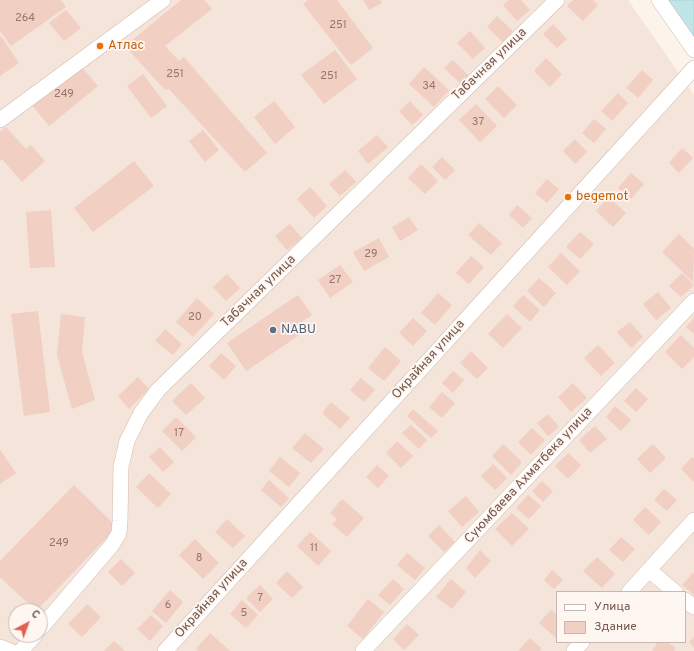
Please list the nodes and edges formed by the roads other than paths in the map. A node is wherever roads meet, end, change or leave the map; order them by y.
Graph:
1 (163, 0) edge
2 (557, 0) edge
3 (659, 0) edge
4 (694, 50) edge
5 (694, 68) edge
6 (0, 120) edge
7 (694, 301) edge
8 (694, 520) edge
9 (649, 570) junction
10 (630, 591) edge
11 (674, 591) edge
12 (686, 601) edge
13 (694, 607) edge
14 (48, 620) edge
15 (28, 643) edge
16 (581, 643) edge
17 (0, 647) edge
18 (10, 651) edge
19 (21, 651) edge
20 (165, 651) edge
21 (363, 651) edge
22 (574, 651) edge

1 - 6 street
2 - 14 street, Табачная улица
3 - 4 street
5 - 20 street, Окрайная улица
7 - 21 street, Суюмбаева Ахматбека улица
8 - 9 street
9 - 10 street
9 - 11 street
12 - 13 street
15 - 19 street
16 - 22 street
17 - 18 street

